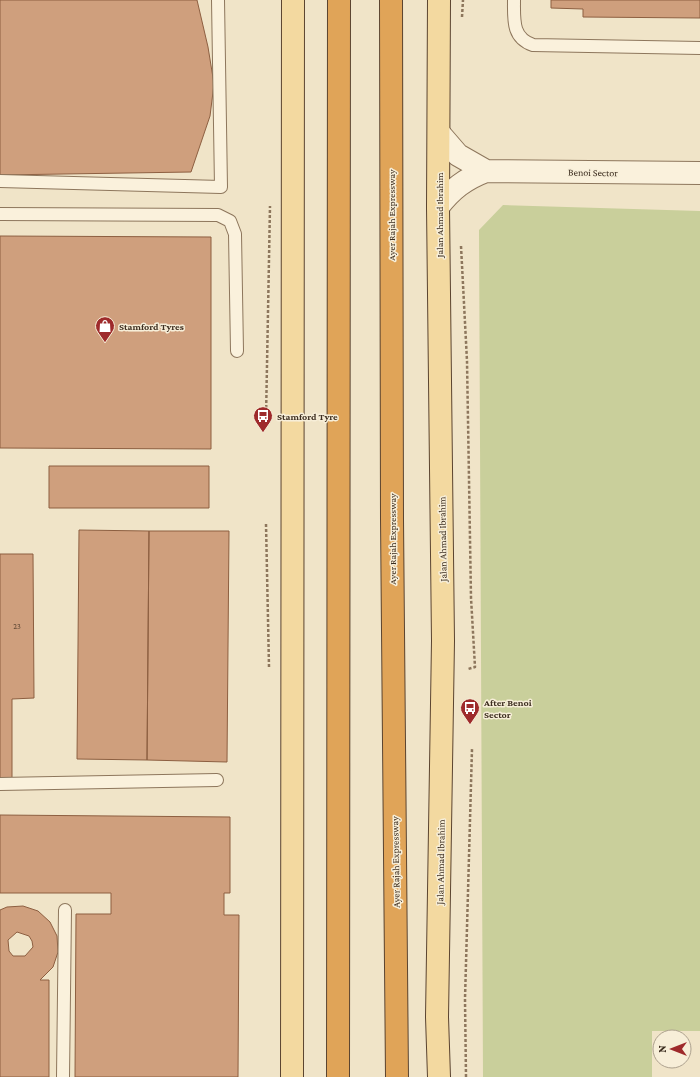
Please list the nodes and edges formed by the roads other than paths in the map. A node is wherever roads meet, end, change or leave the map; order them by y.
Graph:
1 (218, 0) edge
2 (293, 0) edge
3 (339, 0) edge
4 (391, 0) edge
5 (439, 0) edge
6 (514, 0) edge
7 (700, 48) edge
8 (439, 133) junction
9 (486, 171) junction
10 (700, 173) edge
11 (0, 181) edge
12 (438, 207) junction
13 (0, 214) edge
14 (237, 351) dead end
15 (217, 780) dead end
16 (0, 784) edge
17 (65, 910) dead end
18 (63, 1077) edge
19 (292, 1077) edge
20 (338, 1077) edge
21 (397, 1077) edge
22 (439, 1077) edge

1 - 11 lane
2 - 19 main road
3 - 20 highway
4 - 21 highway, Ayer Rajah Expressway
5 - 8 main road, Jalan Ahmad Ibrahim
6 - 7 lane
8 - 9 street, Benoi Sector
8 - 12 main road, Jalan Ahmad Ibrahim
9 - 10 street, Benoi Sector
9 - 12 street, Benoi Sector
12 - 22 main road, Jalan Ahmad Ibrahim
13 - 14 lane
15 - 16 lane
17 - 18 lane

